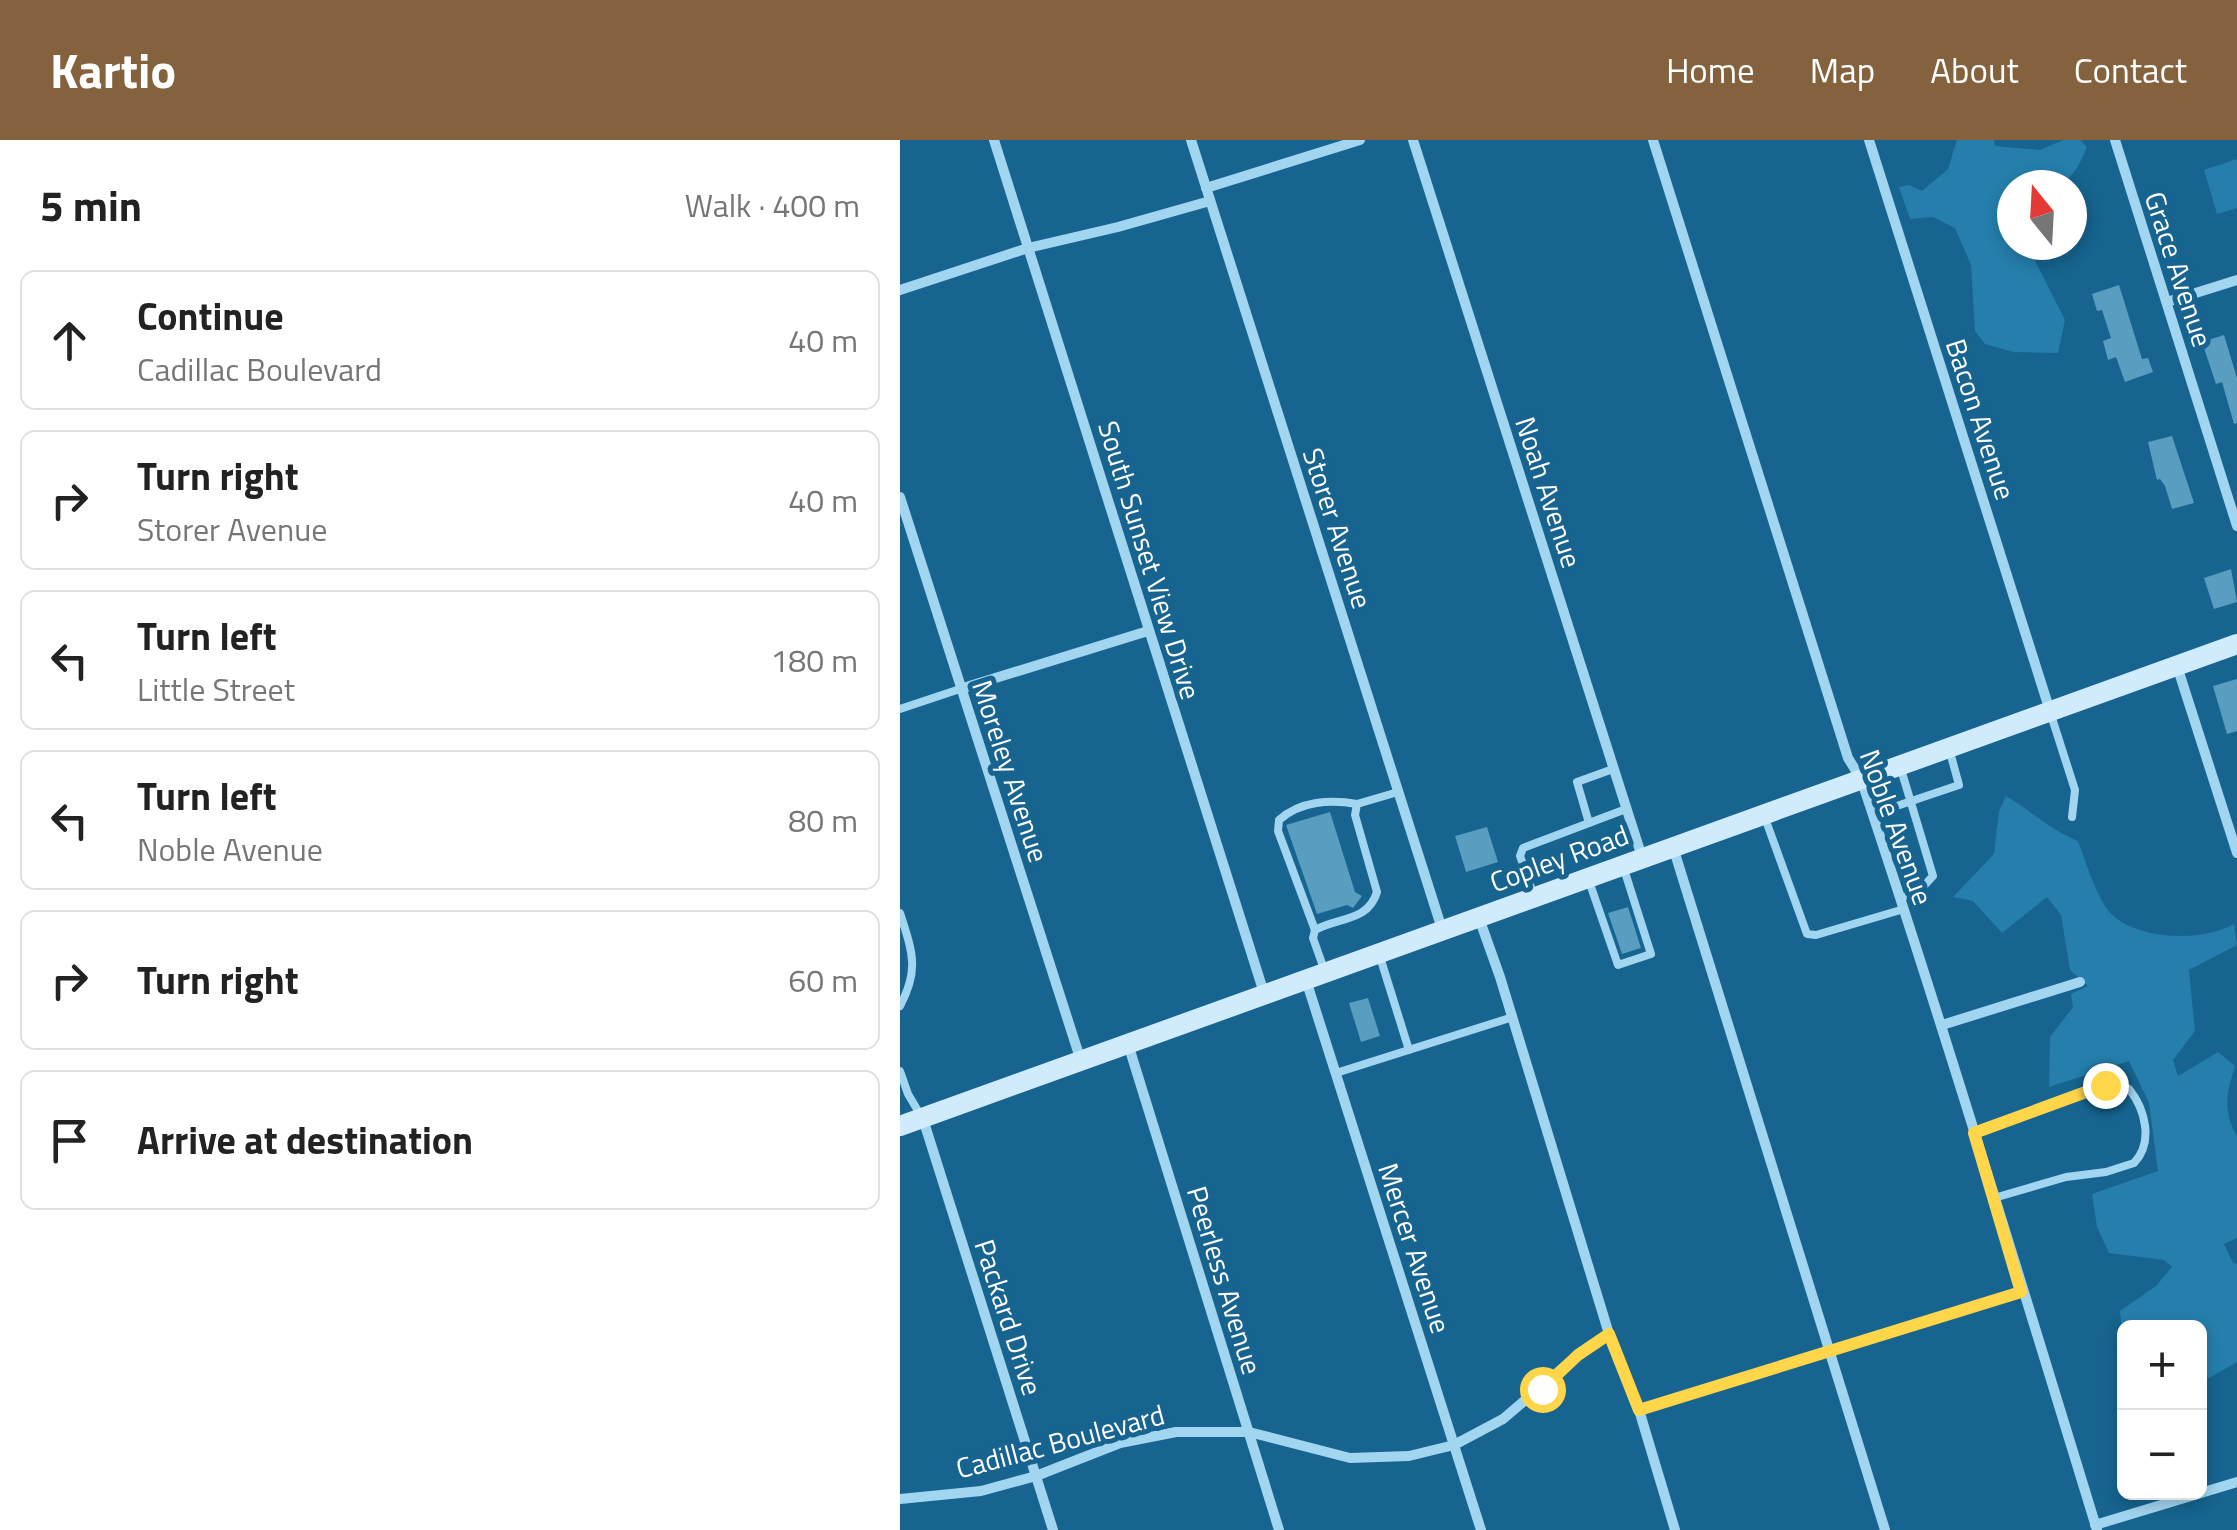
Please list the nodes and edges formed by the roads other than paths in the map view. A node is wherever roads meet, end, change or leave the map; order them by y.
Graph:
1 (994, 140) edge
2 (1191, 140) edge
3 (1360, 140) edge
4 (1413, 140) edge
5 (1654, 140) edge
6 (1869, 140) edge
7 (2115, 140) edge
8 (1206, 188) junction
9 (1210, 200) junction
10 (1028, 248) junction
11 (2237, 280) edge
12 (900, 290) edge
13 (2166, 302) junction
14 (900, 497) edge
15 (2237, 526) edge
16 (1148, 631) junction
17 (2237, 644) edge
18 (2177, 666) junction
19 (960, 690) junction
20 (900, 709) edge
21 (2050, 711) junction
22 (1948, 748) junction
23 (1900, 765) junction
24 (1614, 769) junction
25 (1861, 779) junction
26 (1398, 792) junction
27 (1911, 802) junction
28 (1358, 804) junction
29 (1626, 809) junction
30 (1763, 814) junction
31 (1873, 814) junction
32 (2072, 818) dead end
33 (2232, 820) edge
34 (1589, 823) junction
35 (1672, 846) junction
36 (2237, 853) edge
37 (1632, 861) junction
38 (1588, 877) junction
39 (1534, 896) junction
40 (1902, 903) junction
41 (900, 913) edge
42 (1478, 917) junction
43 (1315, 930) junction
44 (1442, 930) junction
45 (1379, 952) junction
46 (1316, 976) junction
47 (2080, 982) dead end
48 (1264, 993) junction
49 (900, 1006) edge
50 (1513, 1017) junction
51 (1942, 1025) junction
52 (1128, 1043) junction
53 (1410, 1050) junction
54 (1080, 1058) junction
55 (900, 1070) edge
56 (1336, 1073) junction
57 (922, 1118) junction
58 (900, 1126) edge
59 (1974, 1133) junction
60 (1994, 1198) junction
61 (2021, 1292) junction
62 (1609, 1334) junction
63 (1829, 1352) junction
64 (1639, 1410) junction
65 (1249, 1432) junction
66 (1454, 1445) junction
67 (1036, 1476) junction
68 (2237, 1482) edge
69 (900, 1498) edge
70 (2096, 1527) edge
71 (1053, 1530) edge
72 (1280, 1530) edge
73 (1481, 1530) edge
74 (1676, 1530) edge
75 (1885, 1530) edge

1 - 10 street, South Sunset View Drive
2 - 8 street, Storer Avenue
3 - 8 street
4 - 24 street, Noah Avenue
5 - 25 street, Noble Avenue
6 - 21 street, Bacon Avenue
7 - 13 street, Grace Avenue
8 - 9 street, Storer Avenue
9 - 10 street
9 - 26 street, Storer Avenue
10 - 12 street
10 - 16 street, South Sunset View Drive
11 - 13 street
13 - 15 street, Grace Avenue
14 - 19 street, Moreley Avenue
16 - 19 street
16 - 48 street, South Sunset View Drive
17 - 18 main road, Copley Road
18 - 21 main road, Copley Road
18 - 33 street
19 - 20 lane
19 - 54 street, Moreley Avenue
21 - 22 main road, Copley Road
21 - 32 lane
22 - 23 main road, Copley Road
22 - 27 lane
23 - 25 main road, Copley Road
23 - 27 lane
24 - 29 street, Noah Avenue
24 - 34 lane
25 - 30 main road, Copley Road
25 - 31 street, Noble Avenue
26 - 28 lane
26 - 44 street, Storer Avenue
27 - 31 lane
27 - 40 lane
28 - 43 lane
28 - 43 lane
29 - 34 lane
29 - 37 street, Noah Avenue
30 - 35 main road, Copley Road
30 - 40 lane
31 - 40 street, Noble Avenue
33 - 36 street
34 - 39 lane
35 - 37 main road, Copley Road
35 - 63 street
37 - 38 main road, Copley Road
37 - 38 lane
38 - 39 main road, Copley Road
39 - 42 main road, Copley Road
40 - 51 street, Noble Avenue
41 - 49 lane
42 - 44 main road, Copley Road
42 - 50 street
43 - 46 lane
44 - 45 main road, Copley Road
45 - 46 main road, Copley Road
45 - 53 lane
46 - 48 main road, Copley Road
46 - 56 street, Mercer Avenue
47 - 51 street
48 - 52 main road, Copley Road
50 - 53 lane
50 - 62 street
51 - 59 street, Noble Avenue
52 - 54 main road, Copley Road
52 - 65 street, Peerless Avenue
53 - 56 lane
54 - 57 main road, Copley Road
55 - 57 lane
56 - 66 street, Mercer Avenue
57 - 58 main road, Copley Road
57 - 67 street, Packard Drive
59 - 60 street, Noble Avenue
59 - 60 lane
60 - 61 street, Noble Avenue
61 - 63 street
61 - 70 street, Noble Avenue
62 - 64 street
62 - 66 street, Cadillac Boulevard
63 - 64 street
63 - 75 street
64 - 74 street
65 - 66 street, Cadillac Boulevard
65 - 67 street, Cadillac Boulevard
65 - 72 street, Peerless Avenue
66 - 73 street, Mercer Avenue
67 - 69 street, Cadillac Boulevard
67 - 71 street, Packard Drive
68 - 70 street

